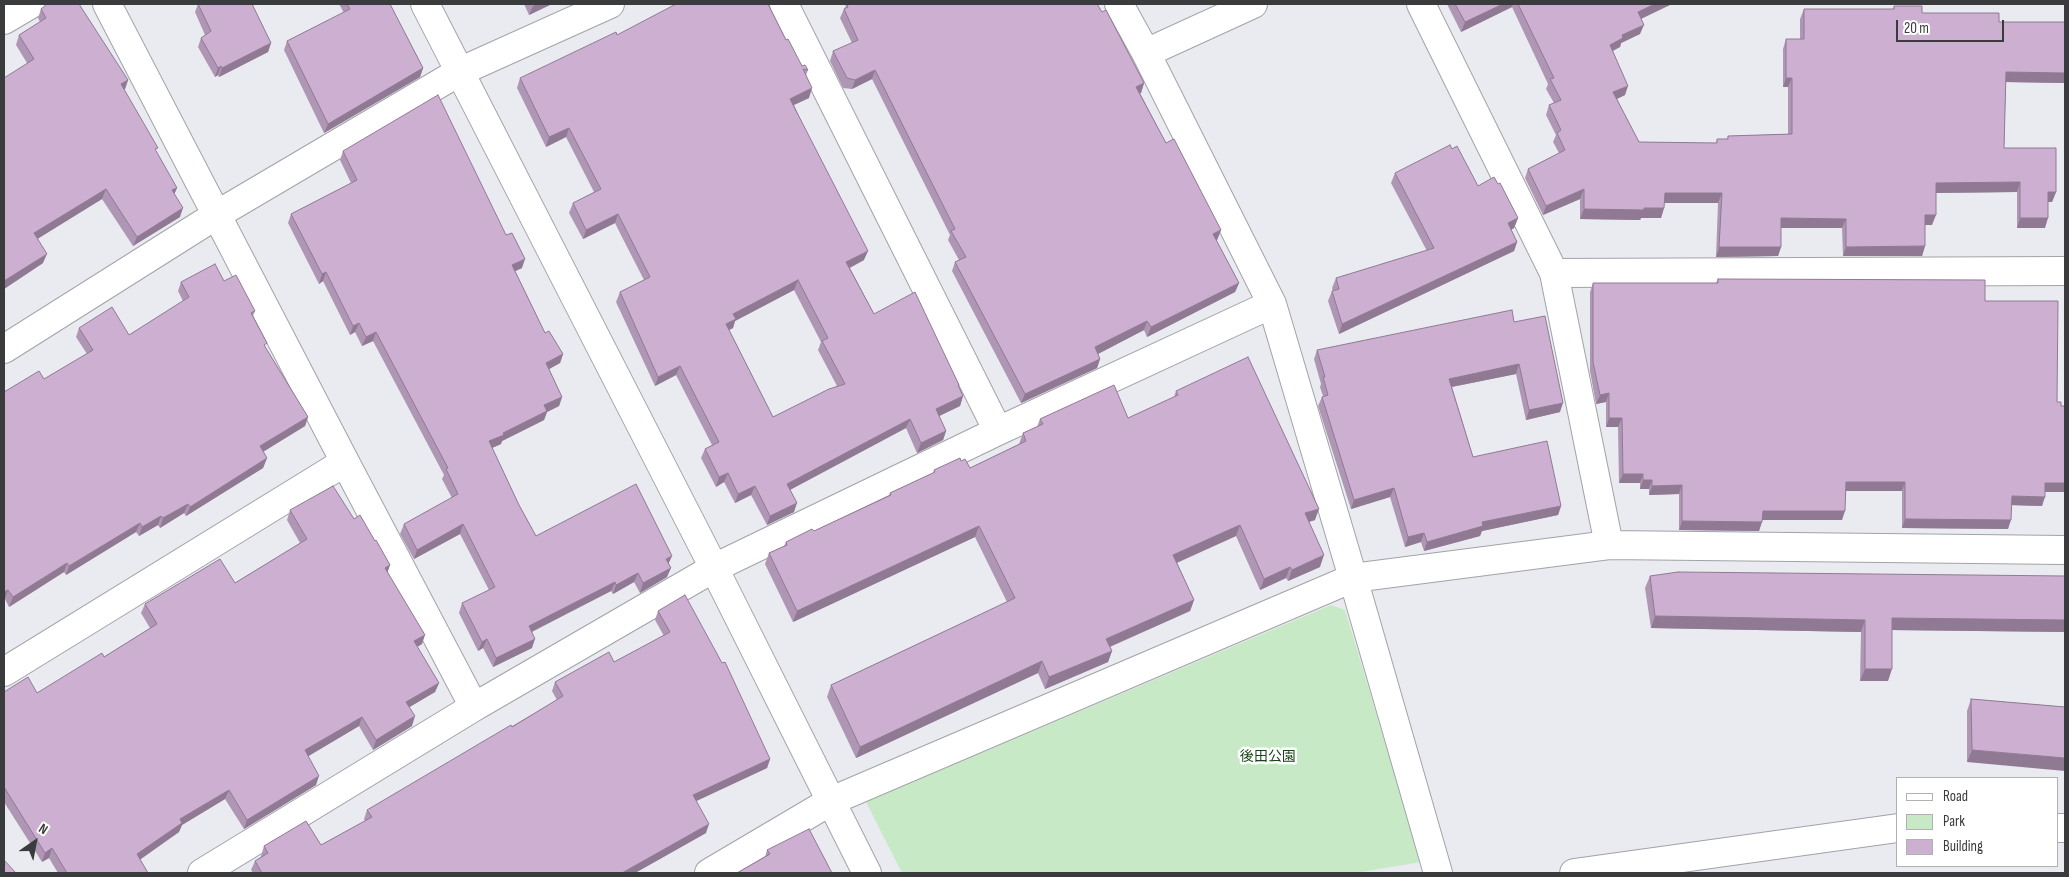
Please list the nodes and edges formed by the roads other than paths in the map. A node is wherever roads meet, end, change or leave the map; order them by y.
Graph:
1 (31, 4) edge
2 (108, 4) edge
3 (424, 4) edge
4 (610, 4) edge
5 (784, 4) edge
6 (1119, 4) edge
7 (1253, 4) edge
8 (1421, 4) edge
9 (4, 20) edge
10 (1146, 53) junction
11 (459, 72) junction
12 (218, 214) junction
13 (2065, 271) edge
14 (1554, 272) junction
15 (1272, 304) junction
16 (4, 349) edge
17 (998, 431) junction
18 (345, 462) junction
19 (1609, 544) junction
20 (2065, 550) edge
21 (714, 568) junction
22 (1354, 578) junction
23 (4, 672) edge
24 (474, 707) junction
25 (831, 801) junction
26 (1896, 828) edge
27 (202, 873) edge
28 (709, 873) edge
29 (867, 873) edge
30 (1438, 873) edge
31 (1574, 873) edge

1 - 9 street
2 - 12 street
3 - 11 street
4 - 11 street
5 - 17 street
6 - 10 street
7 - 10 street
8 - 14 street
10 - 15 street
11 - 12 street
11 - 21 street
12 - 16 street
12 - 18 street
13 - 14 street
14 - 19 street
15 - 17 street
15 - 22 street
17 - 21 street
18 - 23 street
18 - 24 street
19 - 20 street
19 - 22 street
21 - 24 street
21 - 25 street
22 - 25 street
22 - 30 street
24 - 27 street
25 - 28 street
25 - 29 street
26 - 31 street

